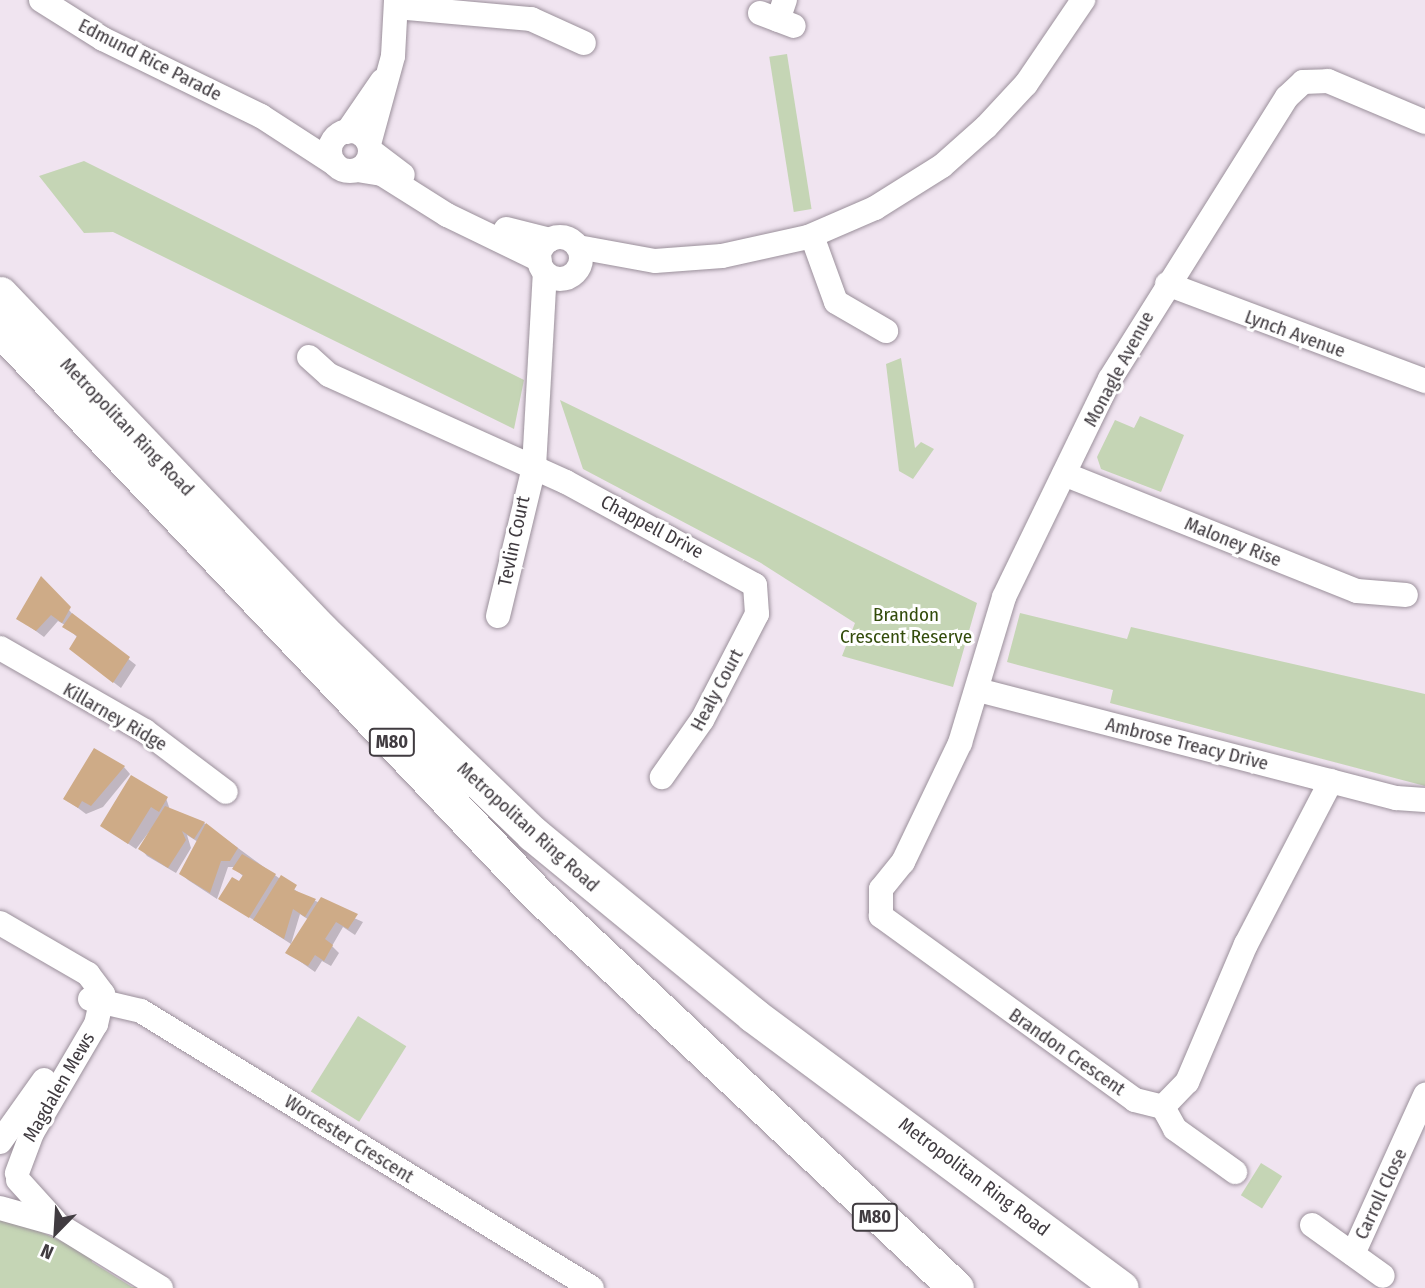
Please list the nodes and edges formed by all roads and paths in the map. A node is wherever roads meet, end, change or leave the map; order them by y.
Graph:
1 (41, 0) edge
2 (1083, 0) edge
3 (396, 4) edge
4 (584, 44) dead end
5 (390, 69) junction
6 (261, 116) junction
7 (1425, 122) edge
8 (344, 133) junction
9 (358, 157) junction
10 (812, 236) junction
11 (655, 261) junction
12 (556, 264) junction
13 (1167, 284) junction
14 (0, 294) edge
15 (0, 329) edge
16 (886, 331) dead end
17 (309, 357) dead end
18 (1425, 381) edge
19 (523, 462) junction
20 (1064, 474) junction
21 (1406, 595) dead end
22 (760, 598) joint
23 (498, 616) dead end
24 (0, 648) edge
25 (978, 690) junction
26 (662, 777) dead end
27 (1331, 781) junction
28 (226, 792) dead end
29 (1396, 799) junction
30 (1425, 800) edge
31 (1425, 814) edge
32 (0, 923) edge
33 (96, 1000) junction
34 (1425, 1095) edge
35 (1163, 1107) junction
36 (0, 1142) edge
37 (12, 1170) edge
38 (1235, 1172) dead end
39 (0, 1208) edge
40 (57, 1224) junction
41 (1312, 1225) dead end
42 (1353, 1254) junction
43 (1383, 1276) dead end
44 (1119, 1285) edge
45 (161, 1288) edge
46 (592, 1288) edge
47 (956, 1288) edge

1 - 6 street, Edmund Rice Parade
2 - 10 street
3 - 4 street
3 - 5 street
5 - 8 street
5 - 9 street
6 - 8 street, Edmund Rice Parade
6 - 9 street, Edmund Rice Parade
7 - 13 street, Monagle Avenue
8 - 9 street, Edmund Rice Parade
8 - 9 street
9 - 12 street, Edmund Rice Parade
10 - 11 street
10 - 16 street
11 - 12 street
11 - 12 street, Edmund Rice Parade
12 - 19 street
13 - 18 street, Lynch Avenue
13 - 20 street, Monagle Avenue
14 - 44 highway, Metropolitan Ring Road / M80
15 - 47 highway, Metropolitan Ring Road / M80
17 - 19 street, Chappell Drive
19 - 22 street, Chappell Drive
19 - 23 street, Tevlin Court
20 - 21 street, Maloney Rise
20 - 25 street, Monagle Avenue
22 - 26 street, Healy Court
24 - 28 street, Killarney Ridge
25 - 27 street, Ambrose Treacy Drive
25 - 35 street, Brandon Crescent
27 - 29 street, Ambrose Treacy Drive
27 - 35 street
29 - 30 street, Ambrose Treacy Drive
29 - 31 street, Ambrose Treacy Drive
32 - 33 street
33 - 36 street, Magdalen Mews
33 - 37 street, Magdalen Mews
33 - 46 street, Worcester Crescent
34 - 42 street, Carroll Close
35 - 38 street
37 - 39 street, Magdalen Mews
37 - 40 street
39 - 40 street
40 - 45 street
41 - 42 street, Carroll Close
42 - 43 street, Carroll Close

